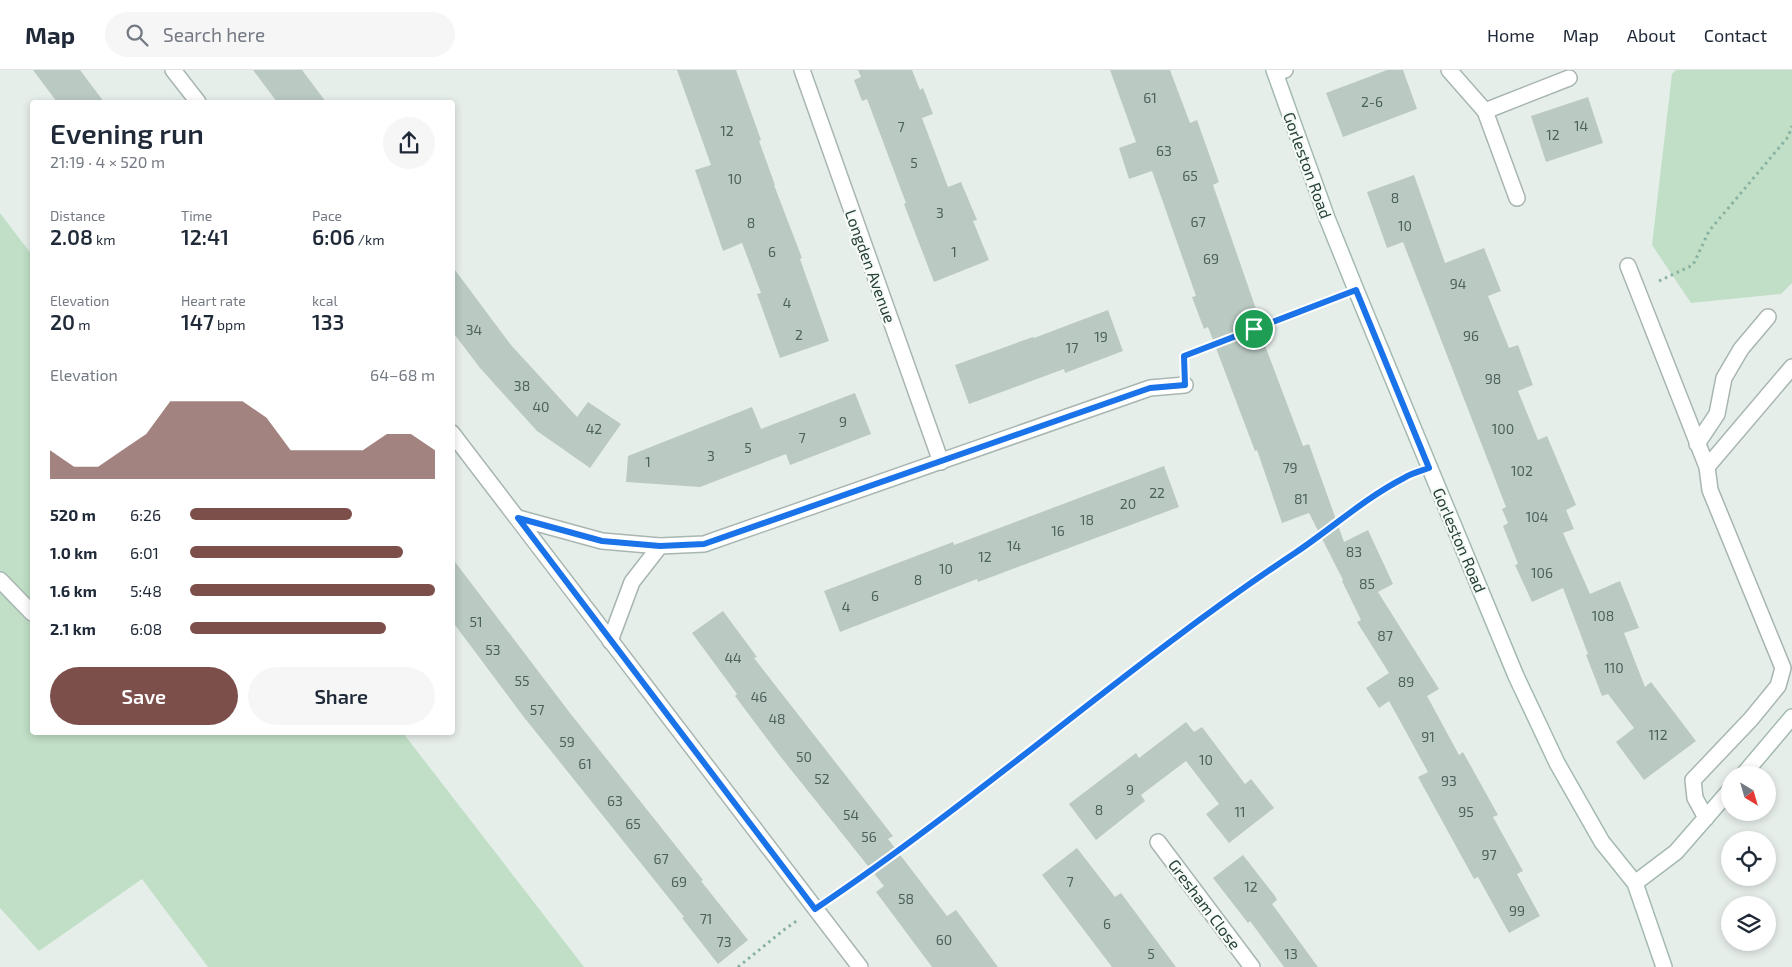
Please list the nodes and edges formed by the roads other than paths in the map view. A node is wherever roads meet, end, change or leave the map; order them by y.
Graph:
1 (174, 70) edge
2 (802, 70) edge
3 (1449, 70) edge
4 (1278, 71) edge
5 (1569, 78) dead end
6 (196, 100) edge
7 (1485, 111) junction
8 (1516, 198) dead end
9 (1628, 266) dead end
10 (1768, 316) dead end
11 (1792, 367) edge
12 (1185, 385) road end
13 (455, 437) edge
14 (1697, 444) junction
15 (940, 462) junction
16 (1707, 467) junction
17 (518, 518) junction
18 (660, 546) junction
19 (0, 580) edge
20 (30, 611) edge
21 (610, 641) junction
22 (1792, 717) edge
23 (1750, 766) edge
24 (1721, 800) edge
25 (1706, 818) junction
26 (1158, 842) dead end
27 (1635, 884) junction
28 (860, 967) edge
29 (1252, 967) edge
30 (1664, 967) edge

1 - 6 street
2 - 15 street, Longden Avenue
3 - 7 street
4 - 27 street, Gorleston Road
5 - 7 street
7 - 8 street
9 - 14 street
10 - 14 street
11 - 16 street
12 - 15 street
13 - 17 street
14 - 16 street
15 - 18 street
16 - 25 street
17 - 18 street
17 - 21 street
18 - 21 street
19 - 20 street
21 - 28 street
22 - 23 street
24 - 25 street
25 - 27 street
26 - 29 street, Gresham Close
27 - 30 street, Gorleston Road

